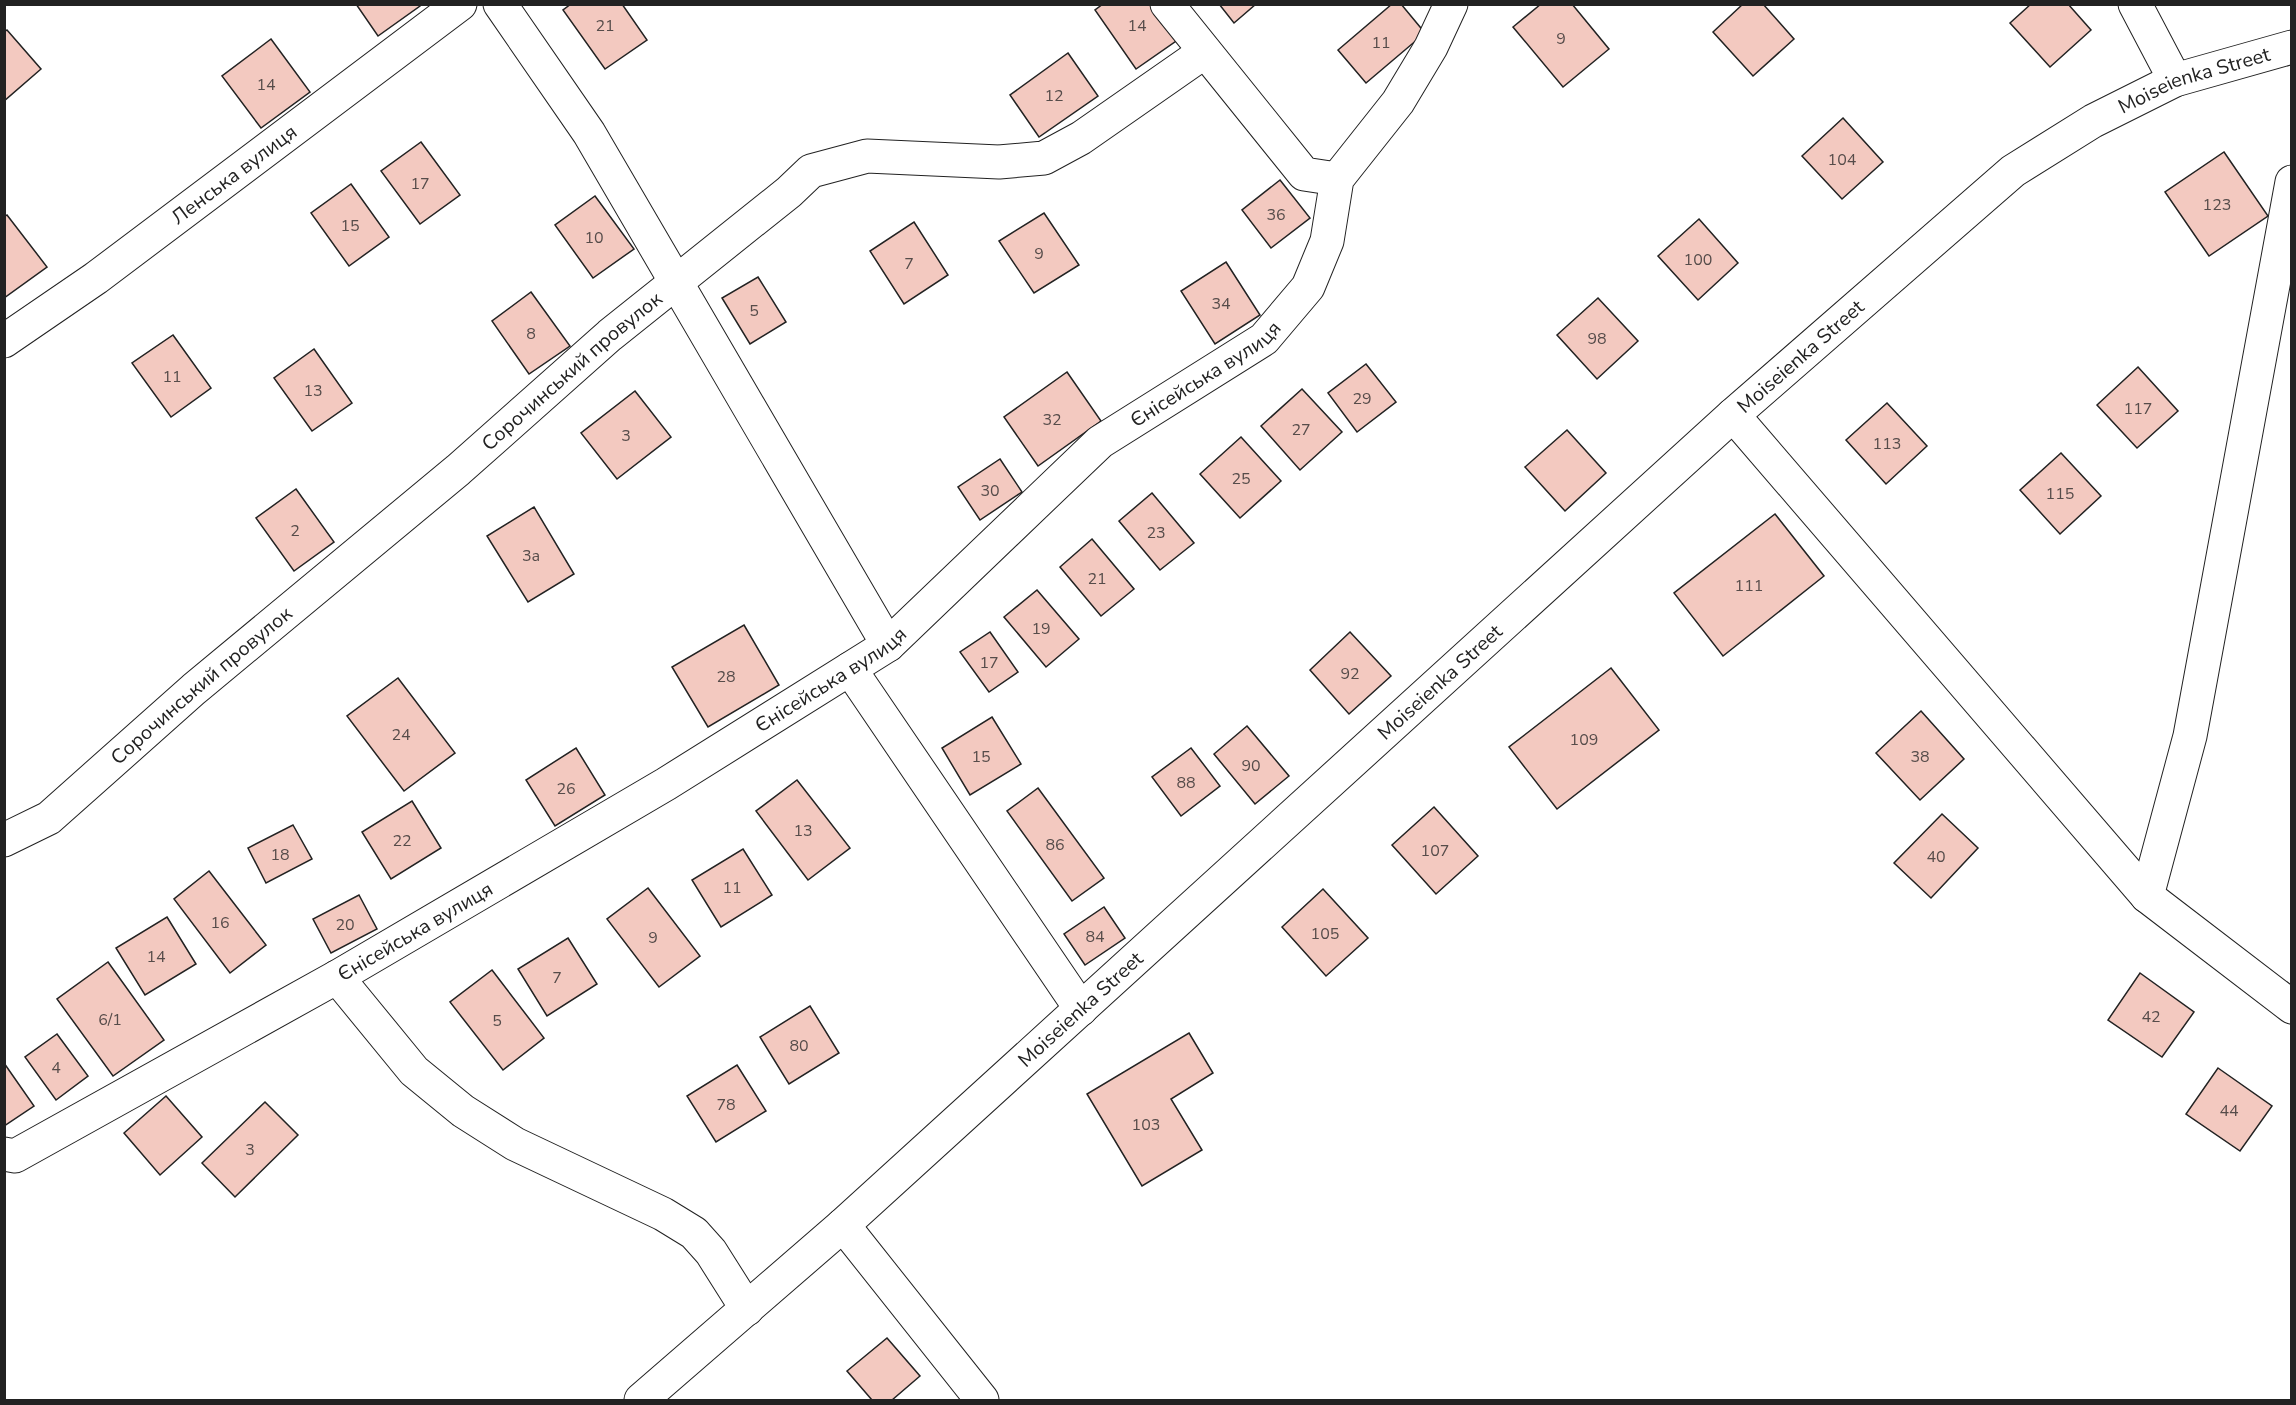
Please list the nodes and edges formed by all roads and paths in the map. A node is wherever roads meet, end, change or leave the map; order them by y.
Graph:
1 (460, 4) edge
2 (500, 4) edge
3 (1167, 4) edge
4 (1451, 4) edge
5 (2135, 4) edge
6 (2292, 47) edge
7 (1203, 53) junction
8 (2175, 80) junction
9 (1337, 179) junction
10 (2292, 182) edge
11 (677, 283) junction
12 (4, 341) edge
13 (1732, 415) junction
14 (888, 645) junction
15 (850, 669) junction
16 (4, 840) edge
17 (2147, 896) junction
18 (337, 977) junction
19 (2292, 1007) edge
20 (1081, 1009) junction
21 (10, 1155) edge
22 (843, 1226) junction
23 (747, 1309) junction
24 (641, 1401) edge
25 (982, 1401) edge

1 - 12 street, Ленська вулиця
2 - 11 street
3 - 7 street
4 - 9 street, Єнісейська вулиця
5 - 8 street
6 - 8 street, Moiseienka Street
7 - 9 street
7 - 11 street, Сорочинський провулок
8 - 13 street, Moiseienka Street
9 - 14 street, Єнісейська вулиця
10 - 17 street
11 - 14 street
11 - 16 street, Сорочинський провулок
13 - 17 street
13 - 20 street, Moiseienka Street
14 - 15 street, Єнісейська вулиця
15 - 18 street, Єнісейська вулиця
15 - 20 street
17 - 19 street
18 - 21 street, Єнісейська вулиця
18 - 23 street
20 - 22 street, Moiseienka Street
22 - 23 street, Moiseienka Street
22 - 25 street
23 - 24 street, Moiseienka Street

